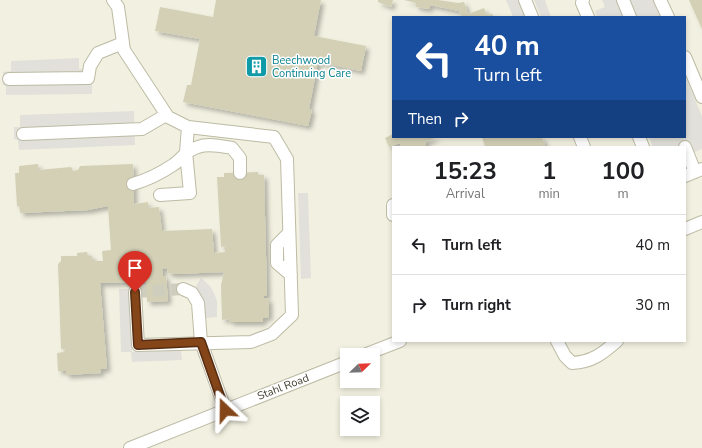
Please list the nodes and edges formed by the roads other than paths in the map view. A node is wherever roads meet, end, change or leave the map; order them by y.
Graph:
1 (113, 0) edge
2 (525, 0) edge
3 (583, 0) edge
4 (623, 0) edge
5 (660, 0) edge
6 (532, 16) edge
7 (588, 16) edge
8 (630, 16) edge
9 (668, 16) edge
10 (123, 43) junction
11 (686, 59) edge
12 (9, 79) dead end
13 (702, 97) edge
14 (166, 115) junction
15 (188, 127) junction
16 (23, 134) dead end
17 (686, 150) edge
18 (186, 152) junction
19 (694, 172) edge
20 (240, 173) dead end
21 (133, 184) dead end
22 (160, 195) dead end
23 (702, 222) edge
24 (686, 229) edge
25 (183, 289) dead end
26 (135, 292) dead end
27 (201, 342) junction
28 (397, 342) edge
29 (558, 342) edge
30 (616, 342) edge
31 (380, 349) edge
32 (340, 365) edge
33 (225, 410) junction
34 (130, 448) edge

1 - 10 street
2 - 6 street
3 - 7 street
4 - 8 street
5 - 9 street
10 - 12 street
10 - 14 street
11 - 13 street
14 - 15 street
14 - 16 street
15 - 18 street
15 - 27 street
17 - 19 street
18 - 20 street
18 - 21 street
18 - 22 street
23 - 24 street
25 - 27 street
26 - 27 street
27 - 33 street
28 - 31 street
29 - 30 street
32 - 33 street, Stahl Road
33 - 34 street, Stahl Road

